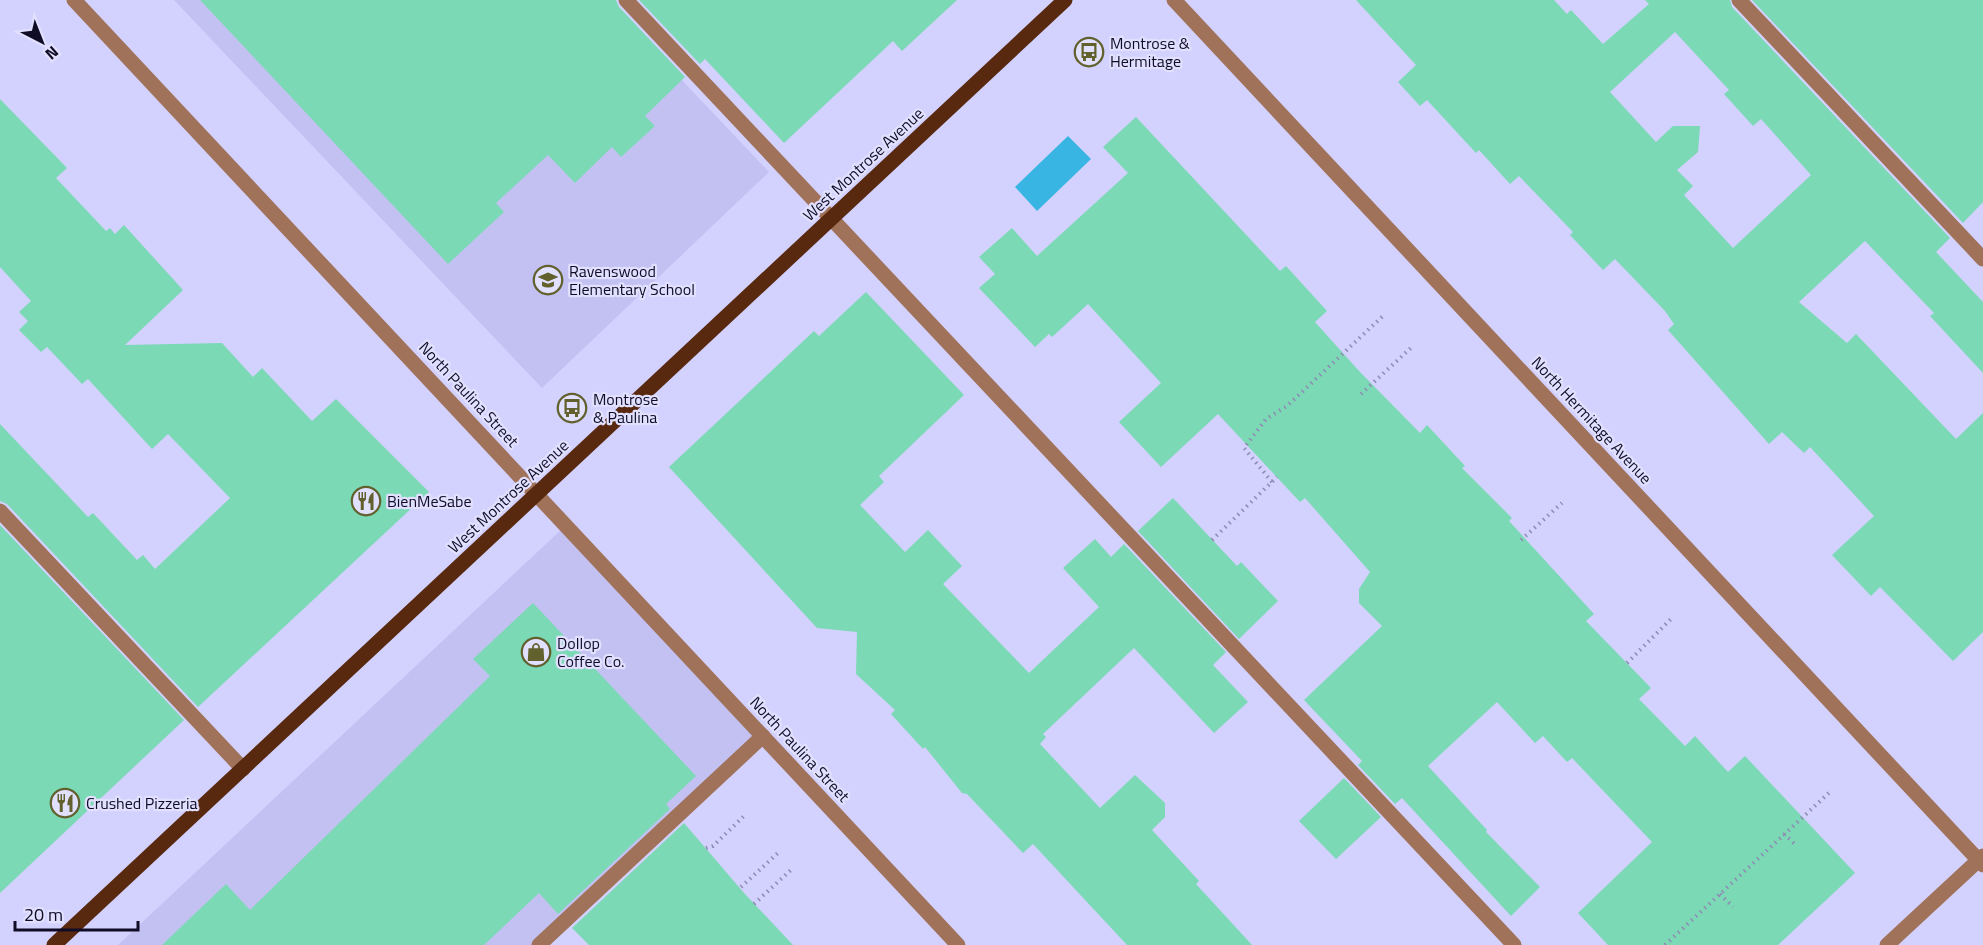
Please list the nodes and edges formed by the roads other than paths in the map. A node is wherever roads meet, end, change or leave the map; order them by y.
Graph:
1 (74, 0) edge
2 (626, 0) edge
3 (1065, 0) edge
4 (1174, 0) edge
5 (1739, 0) edge
6 (830, 219) junction
7 (1983, 259) edge
8 (538, 493) junction
9 (0, 511) edge
10 (763, 736) junction
11 (243, 769) junction
12 (1982, 860) edge
13 (54, 945) edge
14 (539, 945) edge
15 (958, 945) edge
16 (1514, 945) edge
17 (1887, 945) edge

1 - 8 street, North Paulina Street
2 - 6 street
3 - 6 main road, West Montrose Avenue
4 - 12 street, North Hermitage Avenue
5 - 7 street
6 - 8 main road, West Montrose Avenue
6 - 16 street
8 - 10 street, North Paulina Street
8 - 11 main road, West Montrose Avenue
9 - 11 street
10 - 14 street
10 - 15 street, North Paulina Street
11 - 13 main road, West Montrose Avenue
12 - 17 street

